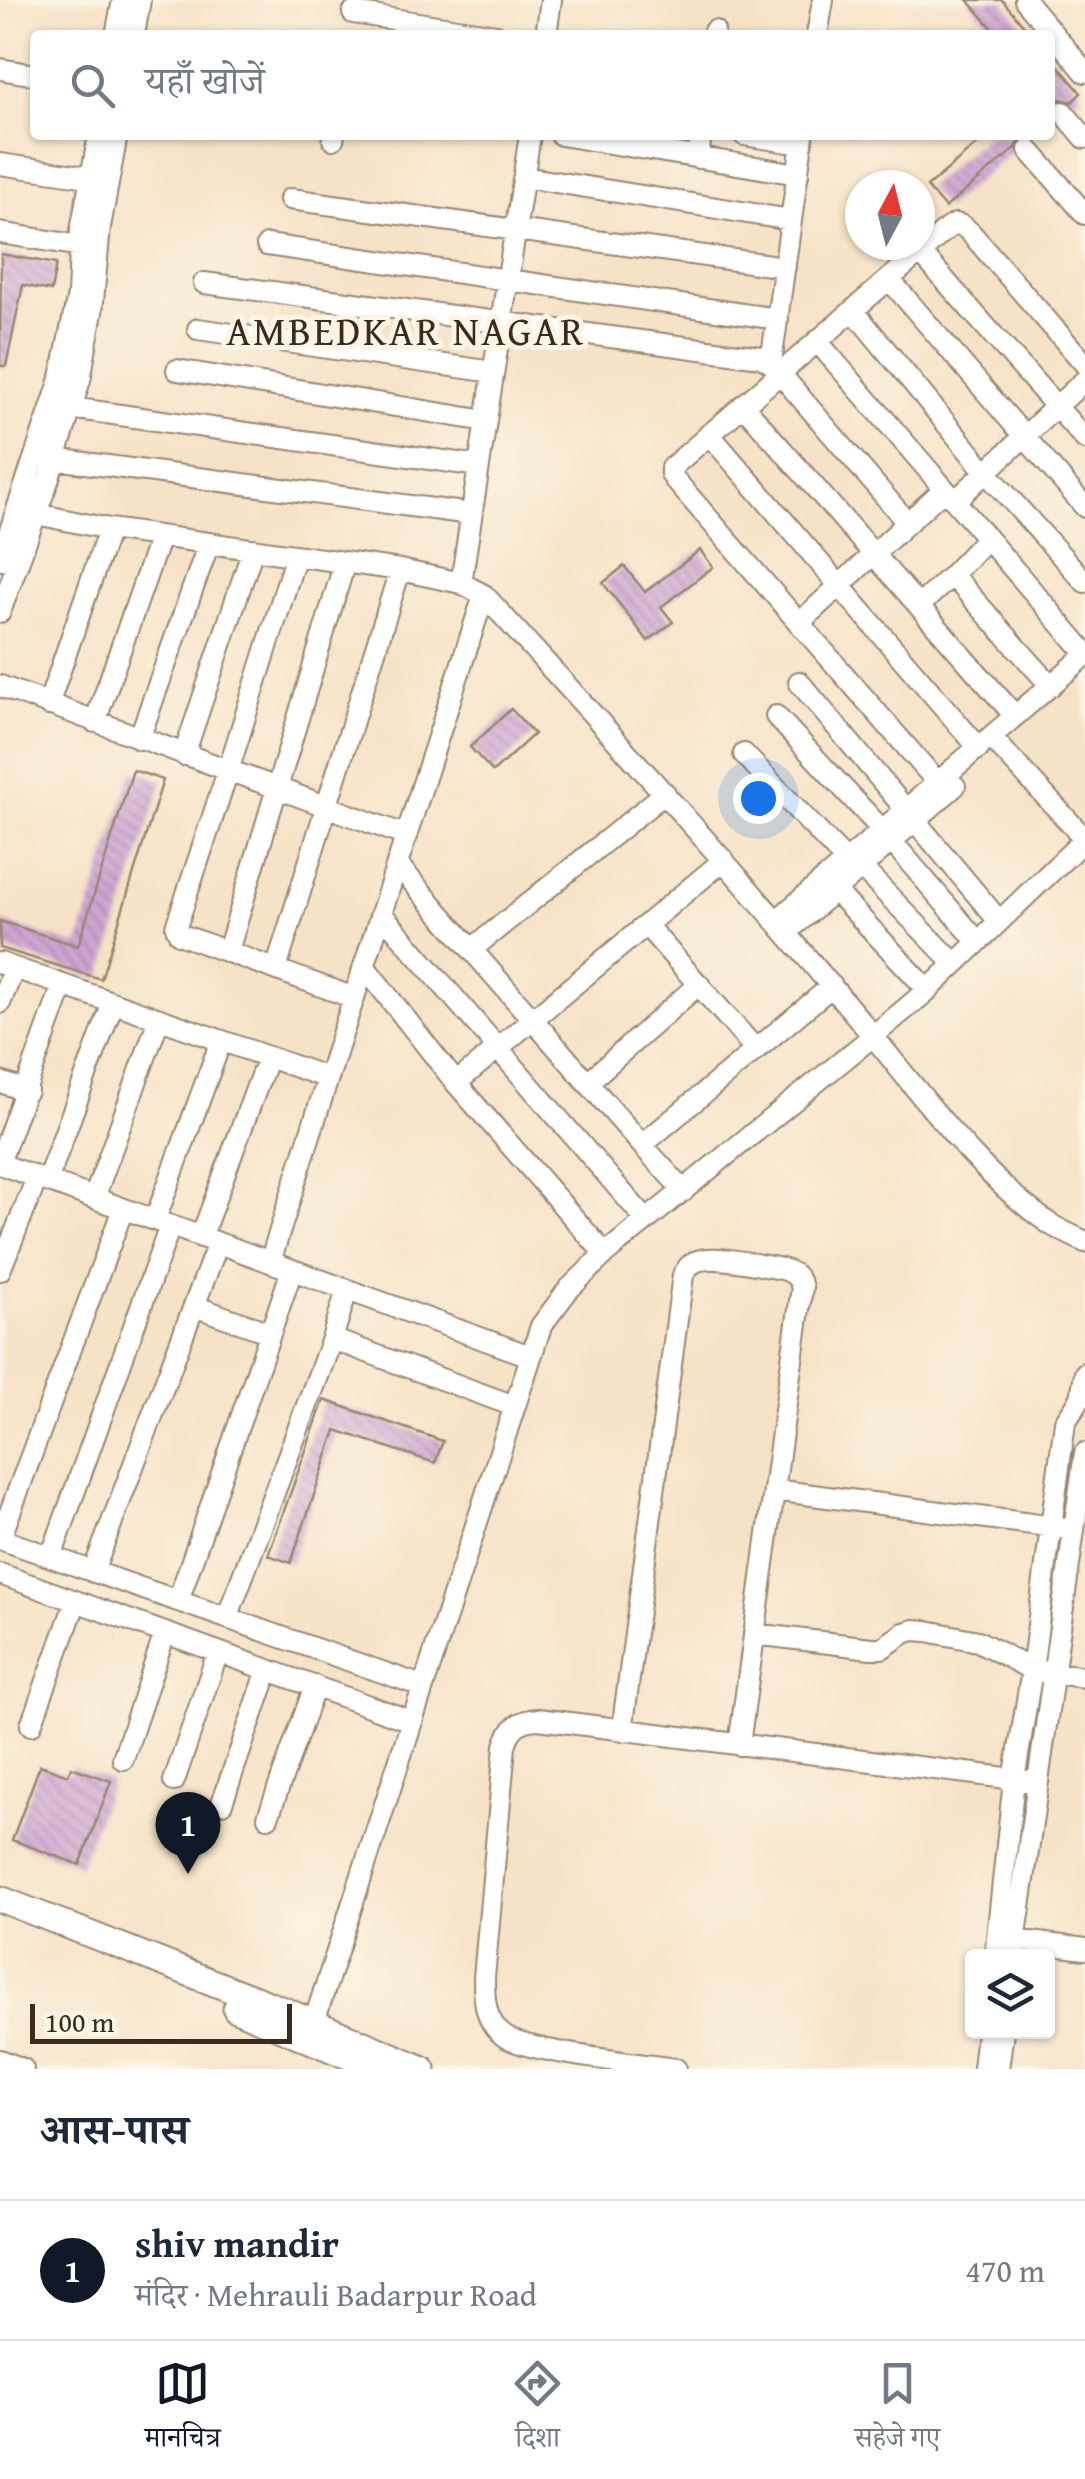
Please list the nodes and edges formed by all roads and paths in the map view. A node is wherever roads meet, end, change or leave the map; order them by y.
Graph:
1 (122, 0) edge
2 (140, 0) edge
3 (552, 0) edge
4 (823, 0) edge
5 (1025, 0) edge
6 (354, 6) edge
7 (117, 30) edge
8 (135, 30) edge
9 (472, 30) edge
10 (547, 30) edge
11 (818, 30) edge
12 (1050, 30) edge
13 (1055, 36) edge
14 (0, 69) edge
15 (1085, 72) edge
16 (30, 74) edge
17 (1063, 112) dead end
18 (1085, 138) edge
19 (98, 140) edge
20 (114, 140) edge
21 (529, 140) edge
22 (591, 140) edge
23 (700, 140) edge
24 (802, 140) edge
25 (1029, 150) dead end
26 (698, 158) junction
27 (0, 164) edge
28 (798, 174) junction
29 (524, 178) junction
30 (100, 179) junction
31 (290, 199) dead end
32 (1085, 214) edge
33 (792, 220) junction
34 (516, 230) junction
35 (0, 234) edge
36 (935, 239) edge
37 (267, 245) dead end
38 (81, 246) junction
39 (911, 260) edge
40 (927, 260) edge
41 (786, 267) junction
42 (508, 280) junction
43 (888, 280) junction
44 (204, 284) dead end
45 (853, 310) junction
46 (778, 319) junction
47 (501, 323) junction
48 (198, 329) dead end
49 (817, 341) junction
50 (1085, 364) edge
51 (775, 368) junction
52 (178, 370) dead end
53 (494, 372) junction
54 (1085, 380) edge
55 (743, 405) junction
56 (1057, 406) junction
57 (71, 408) junction
58 (486, 421) junction
59 (709, 434) junction
60 (1024, 437) junction
61 (1085, 438) edge
62 (55, 460) junction
63 (479, 466) junction
64 (986, 472) junction
65 (949, 495) junction
66 (1085, 506) edge
67 (27, 511) junction
68 (471, 514) junction
69 (907, 522) junction
70 (110, 530) junction
71 (160, 536) junction
72 (987, 538) junction
73 (209, 544) junction
74 (253, 550) junction
75 (873, 554) junction
76 (296, 555) junction
77 (0, 560) edge
78 (345, 562) junction
79 (400, 570) junction
80 (952, 576) junction
81 (460, 582) junction
82 (1085, 582) edge
83 (839, 586) junction
84 (484, 595) junction
85 (919, 606) junction
86 (0, 612) edge
87 (799, 622) junction
88 (1085, 654) edge
89 (1085, 673) edge
90 (799, 682) dead end
91 (0, 686) edge
92 (1051, 686) junction
93 (48, 705) junction
94 (776, 716) dead end
95 (1015, 716) junction
96 (95, 722) junction
97 (140, 738) junction
98 (990, 744) junction
99 (744, 754) dead end
100 (184, 755) junction
101 (228, 771) junction
102 (938, 783) junction
103 (278, 789) junction
104 (665, 793) junction
105 (326, 807) junction
106 (911, 814) junction
107 (407, 836) junction
108 (887, 836) junction
109 (1085, 839) edge
110 (724, 860) junction
111 (853, 862) junction
112 (398, 864) junction
113 (830, 885) junction
114 (381, 913) junction
115 (1000, 921) junction
116 (646, 924) junction
117 (782, 926) junction
118 (978, 942) junction
119 (472, 949) junction
120 (228, 951) junction
121 (955, 964) junction
122 (7, 966) edge
123 (364, 966) junction
124 (276, 969) junction
125 (699, 984) junction
126 (63, 986) junction
127 (832, 986) junction
128 (928, 990) junction
129 (354, 998) junction
130 (0, 1003) edge
131 (113, 1003) junction
132 (159, 1019) junction
133 (533, 1020) junction
134 (873, 1036) junction
135 (221, 1041) junction
136 (498, 1048) junction
137 (756, 1050) junction
138 (268, 1057) junction
139 (328, 1078) junction
140 (0, 1082) edge
141 (456, 1083) junction
142 (587, 1083) junction
143 (26, 1090) junction
144 (642, 1146) junction
145 (0, 1162) edge
146 (42, 1180) junction
147 (684, 1190) junction
148 (94, 1198) junction
149 (123, 1209) junction
150 (646, 1220) junction
151 (162, 1223) junction
152 (210, 1240) junction
153 (1085, 1242) edge
154 (605, 1254) junction
155 (270, 1262) junction
156 (0, 1270) edge
157 (292, 1270) junction
158 (347, 1290) junction
159 (194, 1306) junction
160 (270, 1333) junction
161 (332, 1339) junction
162 (530, 1356) junction
163 (1085, 1373) edge
164 (1083, 1405) edge
165 (514, 1406) junction
166 (1085, 1453) edge
167 (774, 1490) junction
168 (1063, 1528) junction
169 (0, 1539) edge
170 (51, 1557) junction
171 (93, 1572) junction
172 (0, 1574) edge
173 (76, 1601) junction
174 (178, 1602) junction
175 (227, 1618) junction
176 (165, 1633) junction
177 (754, 1634) junction
178 (218, 1652) junction
179 (268, 1670) junction
180 (1043, 1671) junction
181 (1085, 1676) edge
182 (314, 1686) junction
183 (422, 1686) junction
184 (411, 1721) junction
185 (31, 1725) dead end
186 (622, 1731) junction
187 (739, 1745) junction
188 (123, 1759) dead end
189 (1014, 1780) junction
190 (174, 1781) dead end
191 (1038, 1782) junction
192 (222, 1803) dead end
193 (268, 1817) dead end
194 (0, 1899) edge
195 (0, 1914) edge
196 (1014, 1948) edge
197 (996, 1949) edge
198 (1085, 1949) edge
199 (314, 2022) junction
200 (986, 2039) edge
201 (1002, 2039) edge
202 (0, 2060) edge
203 (23, 2069) edge
204 (379, 2069) edge
205 (422, 2069) edge
206 (676, 2069) edge
207 (983, 2069) edge
208 (998, 2069) edge

1 - 7 street
2 - 8 street
3 - 10 street
4 - 11 street
5 - 12 street
6 - 9 street
13 - 15 street
14 - 16 street
17 - 18 street
19 - 30 street
20 - 30 street
21 - 29 street
22 - 26 street
23 - 26 street
24 - 28 street
25 - 32 street
26 - 28 street
27 - 30 street
28 - 33 street
29 - 33 street
29 - 34 street
30 - 38 street
30 - 57 street
31 - 34 street
33 - 41 street
34 - 41 street
34 - 42 street
35 - 38 street
36 - 50 street
37 - 42 street
38 - 67 street
39 - 43 street
40 - 56 street
41 - 46 street
42 - 46 street
42 - 47 street
43 - 45 street
43 - 60 street
44 - 47 street
45 - 49 street
45 - 64 street
46 - 51 street
47 - 51 street
47 - 53 street
48 - 53 street
49 - 51 street
49 - 65 street
51 - 55 street
51 - 69 street
52 - 58 street
53 - 58 street
54 - 56 street
55 - 59 street
55 - 75 street
56 - 60 street
56 - 61 street
57 - 62 street
57 - 63 street
58 - 63 street
59 - 83 street
59 - 87 street
60 - 64 street
60 - 66 street
62 - 67 street
62 - 68 street
63 - 68 street
64 - 65 street
64 - 82 street
65 - 69 street
65 - 72 street
67 - 70 street
67 - 77 street
67 - 86 street
68 - 81 street
69 - 75 street
70 - 71 street
70 - 93 street
71 - 73 street
71 - 96 street
72 - 80 street
72 - 88 street
73 - 74 street
73 - 97 street
74 - 76 street
74 - 100 street
75 - 83 street
75 - 85 street
76 - 78 street
76 - 101 street
78 - 79 street
78 - 103 street
79 - 81 street
79 - 105 street
80 - 85 street
80 - 92 street
81 - 84 street
83 - 87 street
83 - 98 street
84 - 104 street
84 - 107 street
85 - 95 street
87 - 102 street
88 - 92 street
89 - 98 street
90 - 106 street
91 - 93 street
92 - 95 street
93 - 96 street
94 - 108 street
95 - 98 street
96 - 97 street
97 - 100 street
98 - 102 street
98 - 106 street
98 - 109 street
99 - 111 street
100 - 101 street
101 - 103 street
101 - 120 street
102 - 106 street
103 - 105 street
103 - 120 street
104 - 110 street
104 - 119 street
105 - 107 street
105 - 124 street
106 - 108 street
106 - 115 street
107 - 112 street
108 - 111 street
108 - 118 street
109 - 115 street
110 - 116 street
110 - 117 street
111 - 113 street
111 - 121 street
112 - 114 street
112 - 119 street
113 - 117 street
113 - 128 street
114 - 123 street
114 - 136 street
115 - 118 street
116 - 125 street
116 - 133 street
117 - 127 street
118 - 121 street
119 - 133 street
120 - 124 street
121 - 128 street
122 - 126 street
122 - 130 street
123 - 129 street
123 - 141 street
124 - 129 street
125 - 137 street
125 - 142 street
126 - 131 street
126 - 143 street
127 - 134 street
127 - 137 street
128 - 134 street
129 - 139 street
131 - 132 street
131 - 146 street
132 - 135 street
132 - 148 street
133 - 136 street
133 - 142 street
134 - 147 street
134 - 153 street
135 - 138 street
135 - 151 street
136 - 141 street
136 - 150 street
137 - 144 street
138 - 139 street
138 - 152 street
139 - 155 street
140 - 143 street
141 - 154 street
142 - 144 street
143 - 145 street
144 - 147 street
145 - 146 street
146 - 148 street
146 - 156 street
147 - 150 street
148 - 149 street
149 - 151 street
149 - 169 street
150 - 154 street
151 - 152 street
151 - 170 street
152 - 155 street
152 - 159 street
154 - 162 street
155 - 157 street
157 - 158 street
157 - 160 street
158 - 161 street
158 - 162 street
159 - 160 street
159 - 171 street
160 - 174 street
161 - 165 street
161 - 175 street
162 - 165 street
163 - 164 street
164 - 168 street
165 - 183 street
166 - 168 street
167 - 168 street
167 - 177 street
167 - 186 street
168 - 180 street
169 - 170 street
170 - 171 street
171 - 174 street
172 - 173 street
173 - 176 street
173 - 185 street
174 - 175 street
175 - 183 street
176 - 178 street
176 - 188 street
177 - 180 street
177 - 187 street
178 - 179 street
178 - 190 street
179 - 182 street
179 - 192 street
180 - 181 street
180 - 189 street
180 - 191 street
182 - 184 street
182 - 193 street
183 - 184 street
184 - 199 street
186 - 187 street
186 - 206 street
187 - 189 street
189 - 191 street
189 - 197 street
191 - 196 street
194 - 199 main road
195 - 204 main road
196 - 198 street
199 - 205 main road
200 - 207 street
201 - 208 street
202 - 203 street

